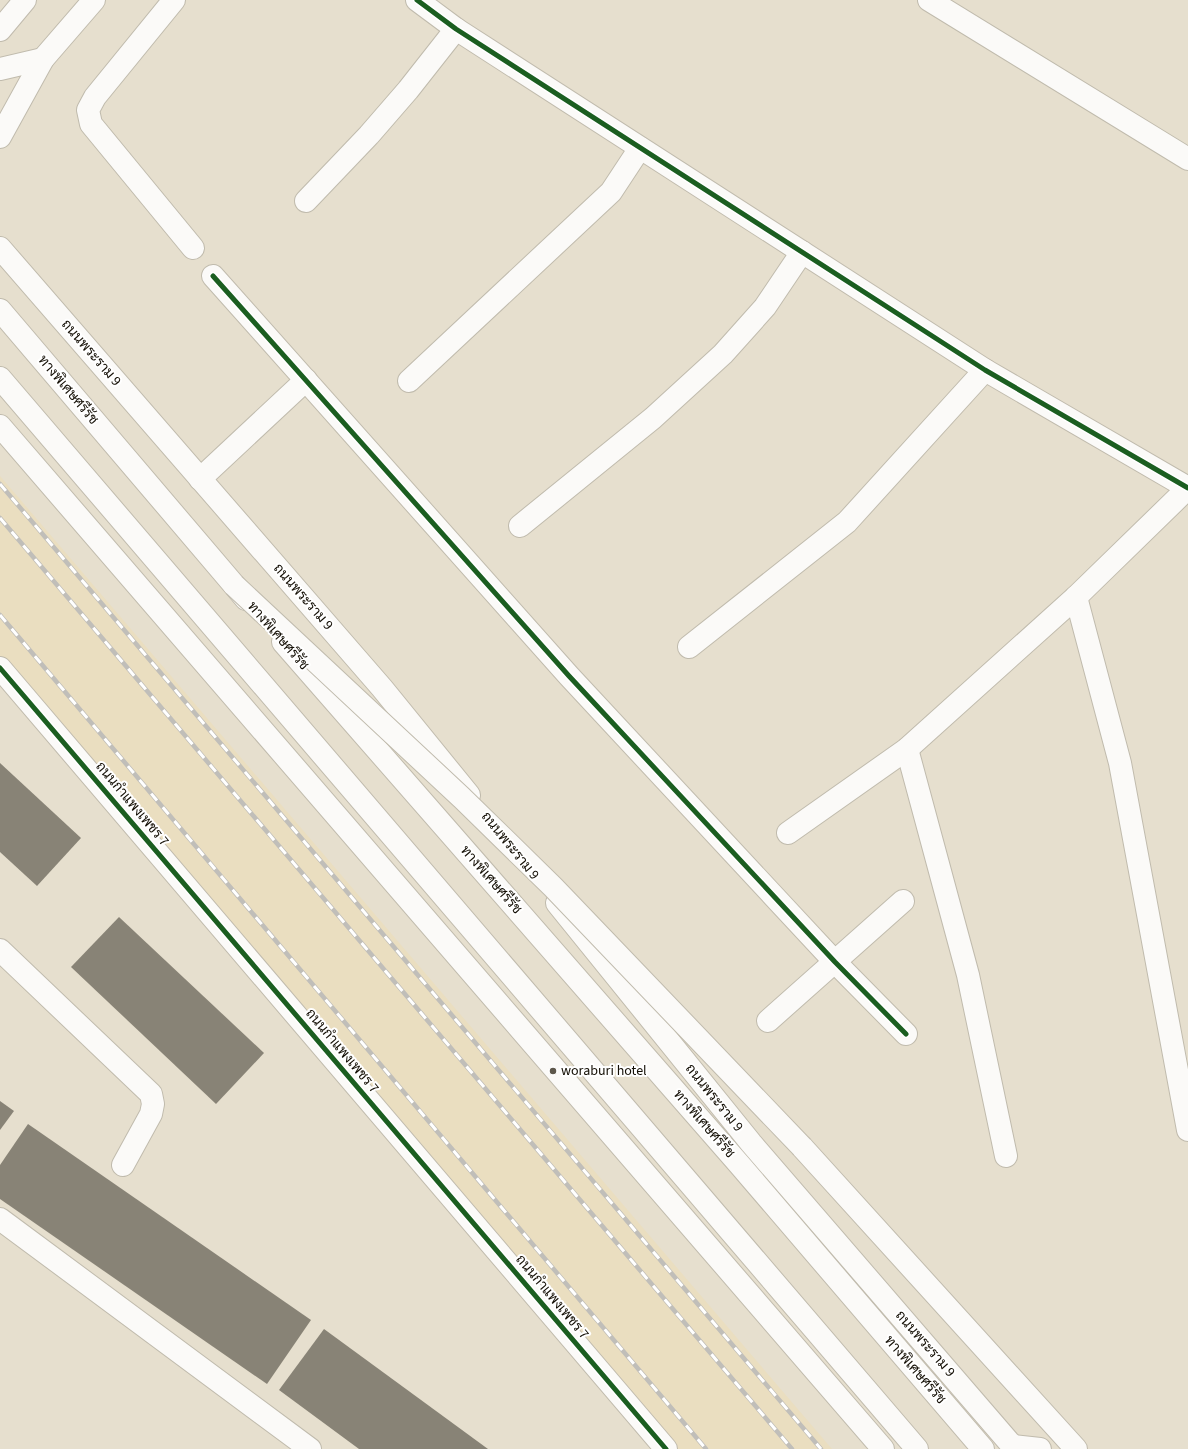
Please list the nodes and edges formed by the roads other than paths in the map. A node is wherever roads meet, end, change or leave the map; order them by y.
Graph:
1 (25, 0) edge
2 (94, 0) edge
3 (174, 0) edge
4 (419, 0) edge
5 (929, 0) edge
6 (456, 29) junction
7 (0, 30) edge
8 (43, 59) junction
9 (0, 69) edge
10 (0, 137) edge
11 (640, 148) junction
12 (1188, 159) edge
13 (306, 201) dead end
14 (0, 248) edge
15 (193, 248) dead end
16 (802, 252) junction
17 (213, 276) dead end
18 (0, 310) edge
19 (986, 370) junction
20 (0, 378) edge
21 (306, 380) junction
22 (409, 381) dead end
23 (0, 426) edge
24 (200, 479) junction
25 (1188, 488) edge
26 (520, 526) dead end
27 (234, 586) junction
28 (1076, 597) junction
29 (689, 647) dead end
30 (3, 678) edge
31 (907, 749) junction
32 (788, 833) dead end
33 (903, 900) dead end
34 (0, 950) edge
35 (835, 962) junction
36 (768, 1021) dead end
37 (906, 1034) dead end
38 (1188, 1130) edge
39 (1006, 1156) dead end
40 (124, 1165) dead end
41 (0, 1219) edge
42 (1014, 1448) edge
43 (310, 1449) edge
44 (666, 1449) edge
45 (883, 1449) edge
46 (917, 1449) edge
47 (983, 1449) edge
48 (1040, 1449) edge
49 (1076, 1449) edge

1 - 7 main road
2 - 8 main road
3 - 15 main road
4 - 6 main road
5 - 12 main road
6 - 11 main road
6 - 13 main road
8 - 9 main road
8 - 10 main road
11 - 16 main road
11 - 22 main road
14 - 24 main road, ถนนพระราม 9
16 - 19 main road
16 - 26 main road
17 - 21 main road
18 - 27 main road, ทางพิเศษศรีรัช
19 - 25 main road
19 - 29 main road
20 - 46 main road
21 - 24 main road
21 - 35 main road
23 - 45 main road
24 - 42 main road, ถนนพระราม 9
25 - 28 main road
27 - 47 main road, ทางพิเศษศรีรัช, bridge
27 - 49 main road, bridge
28 - 31 main road
28 - 38 main road
30 - 44 main road, ถนนกำแพงเพชร 7
31 - 32 main road
31 - 39 main road
33 - 35 main road
34 - 40 main road
35 - 36 main road
35 - 37 main road
41 - 43 main road
42 - 48 main road

